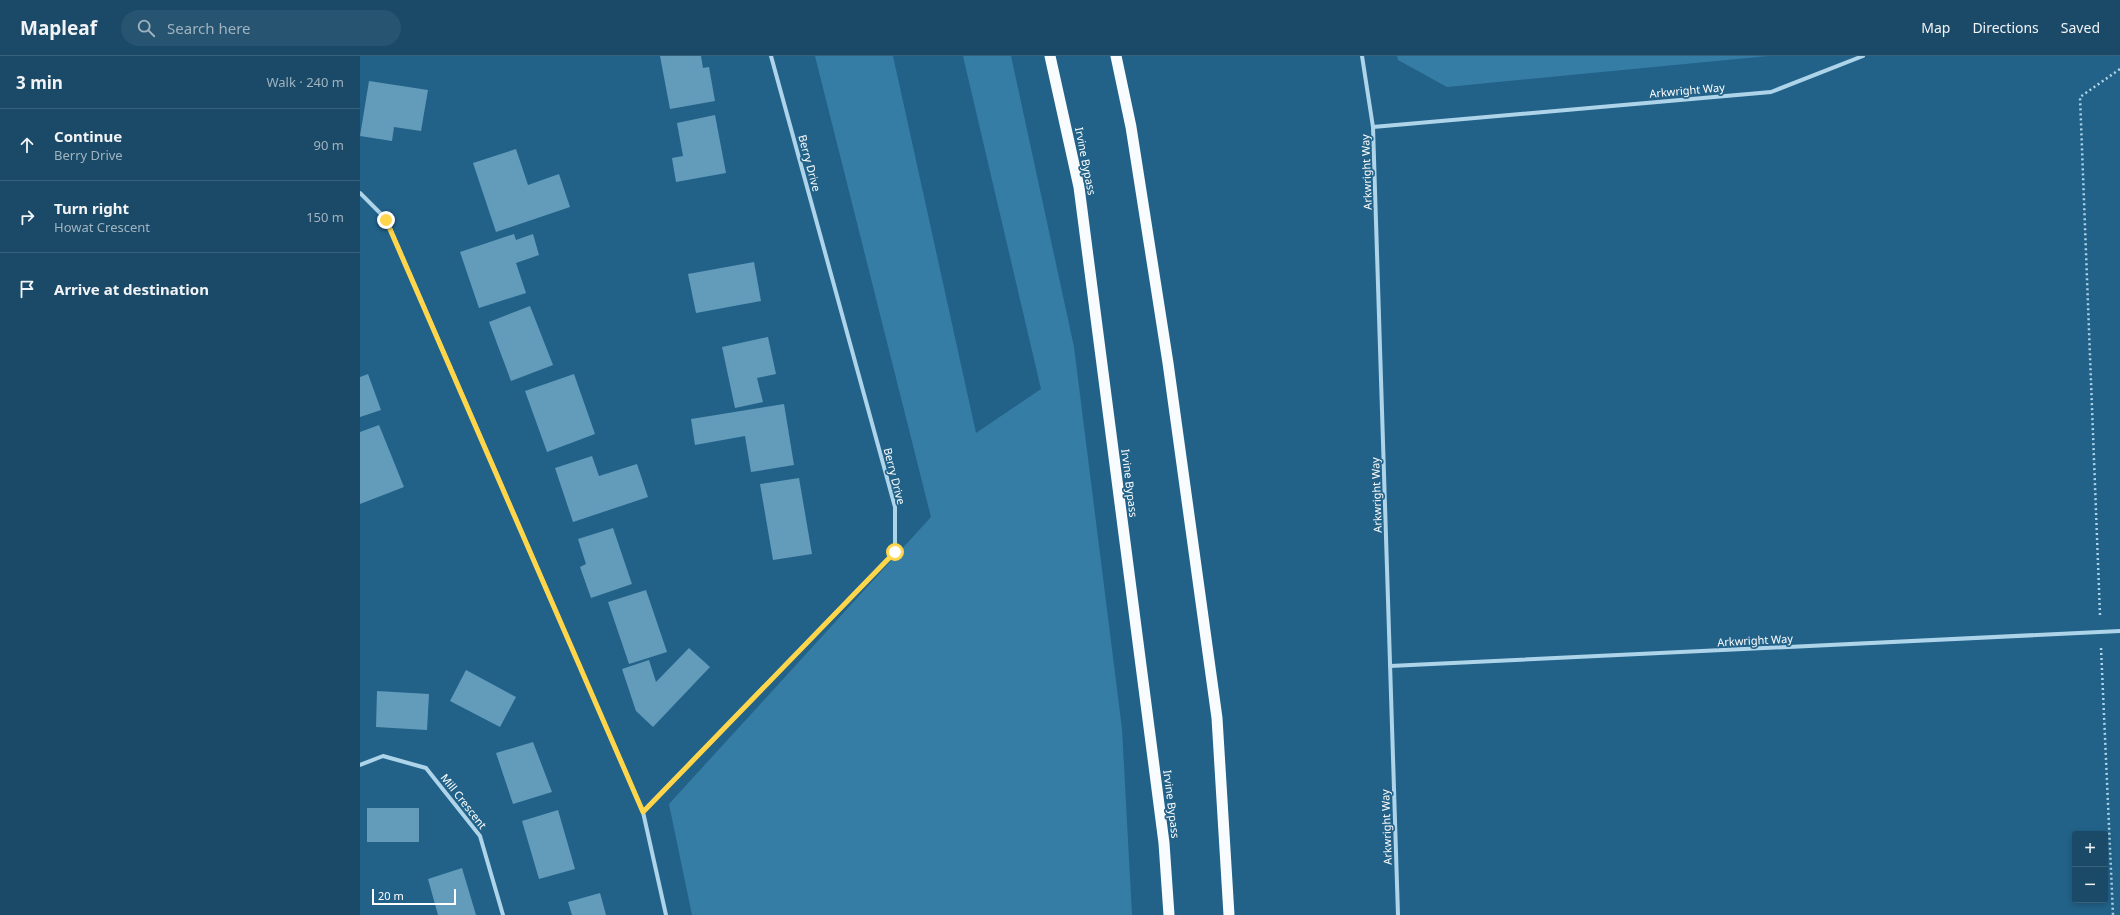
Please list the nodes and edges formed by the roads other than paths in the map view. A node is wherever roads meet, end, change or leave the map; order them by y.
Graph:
1 (771, 56) edge
2 (1050, 56) edge
3 (1116, 56) edge
4 (1362, 56) edge
5 (1863, 56) edge
6 (1373, 127) junction
7 (360, 193) edge
8 (2120, 631) edge
9 (1390, 666) junction
10 (360, 766) edge
11 (643, 812) junction
12 (503, 915) edge
13 (666, 915) edge
14 (1169, 915) edge
15 (1229, 915) edge
16 (1398, 915) edge

1 - 11 street, Berry Drive
2 - 14 highway, Irvine Bypass
3 - 15 highway
4 - 6 street
5 - 6 street, Arkwright Way
6 - 9 street, Arkwright Way
7 - 11 street
8 - 9 street, Arkwright Way
9 - 16 street, Arkwright Way
10 - 12 street, Mill Crescent
11 - 13 street

